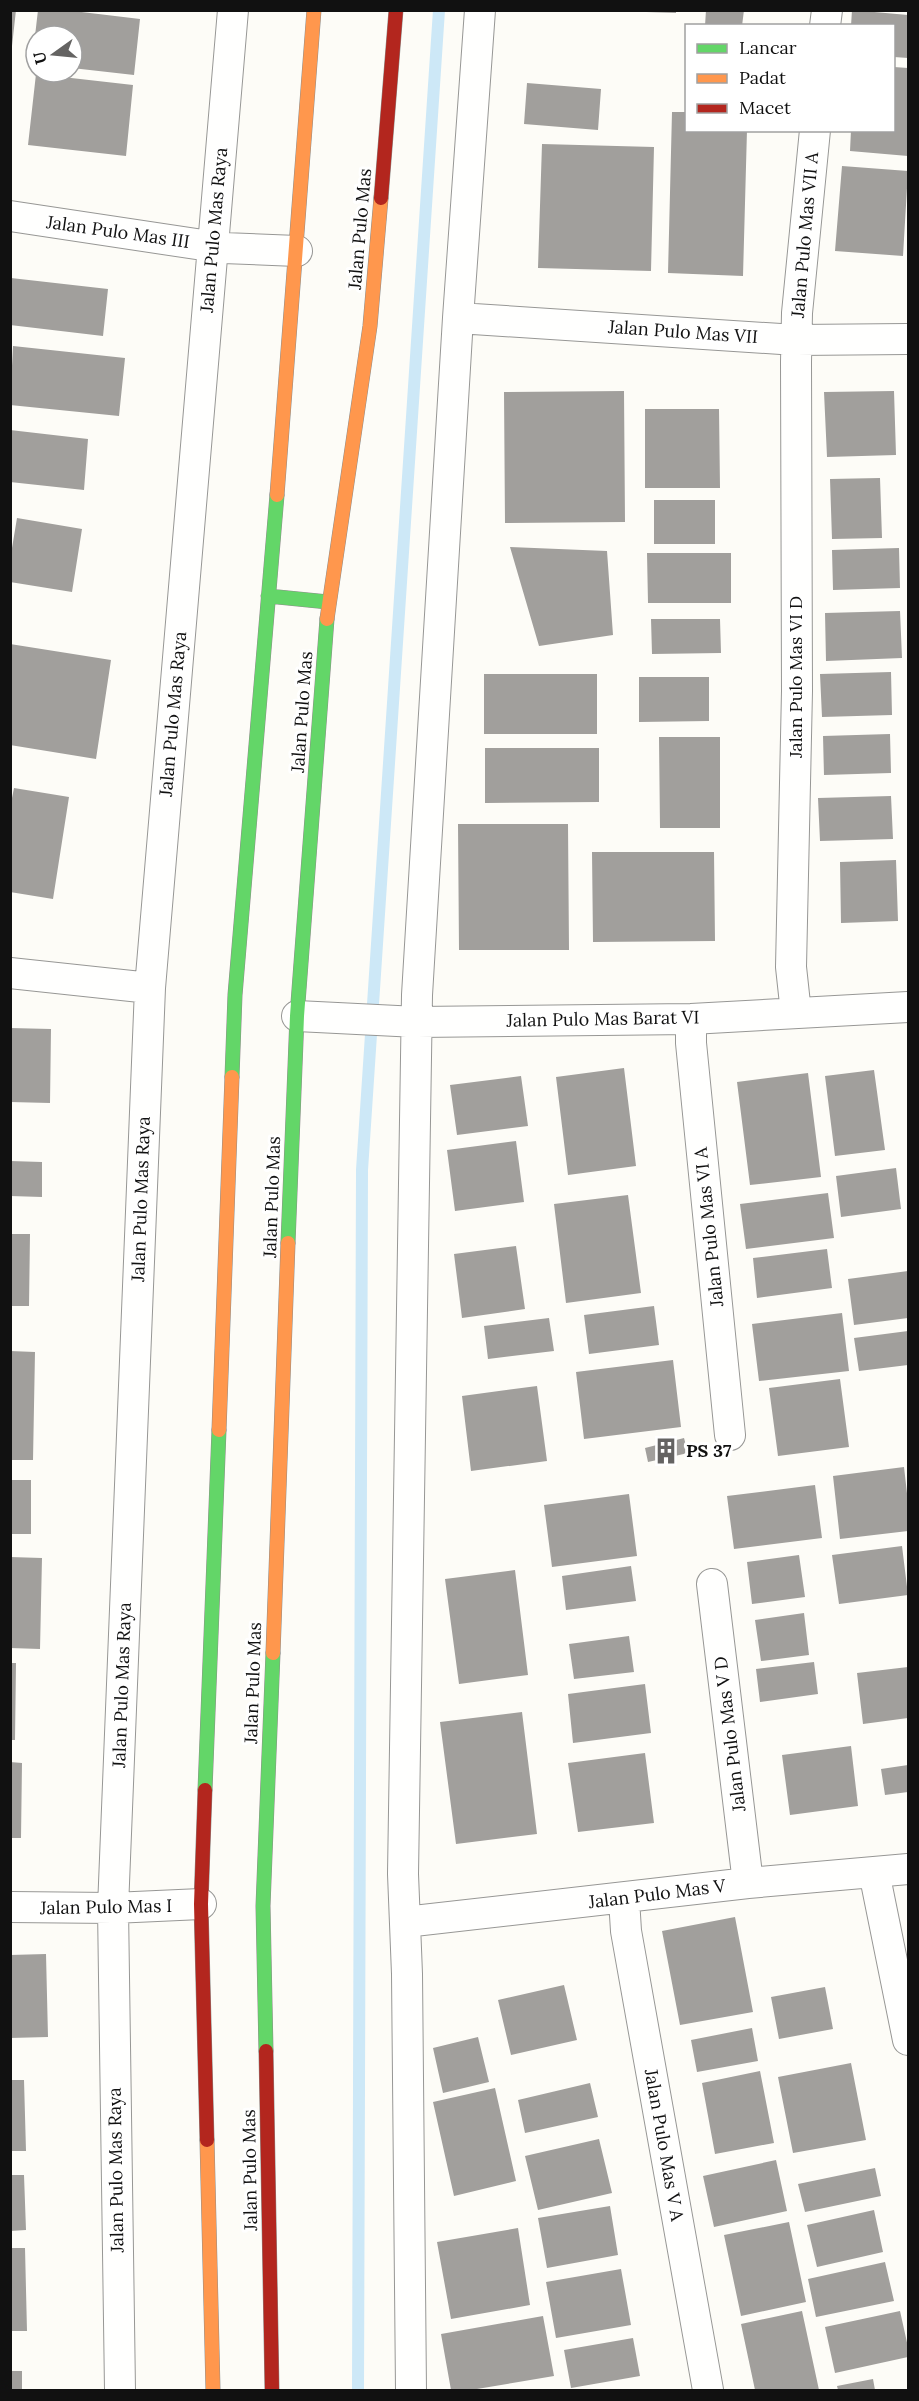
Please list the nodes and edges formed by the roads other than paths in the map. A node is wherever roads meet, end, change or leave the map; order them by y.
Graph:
1 (233, 10) edge
2 (314, 10) edge
3 (396, 10) edge
4 (480, 10) edge
5 (815, 132) edge
6 (10, 216) edge
7 (221, 247) junction
8 (286, 251) junction
9 (458, 318) junction
10 (909, 339) edge
11 (796, 340) junction
12 (268, 596) junction
13 (328, 602) junction
14 (10, 973) edge
15 (150, 988) junction
16 (909, 1007) edge
17 (796, 1013) junction
18 (309, 1016) junction
19 (691, 1019) junction
20 (404, 1021) junction
21 (730, 1435) dead end
22 (712, 1584) dead end
23 (909, 1869) edge
24 (874, 1872) junction
25 (748, 1883) junction
26 (624, 1899) junction
27 (195, 1905) junction
28 (10, 1907) edge
29 (118, 1908) junction
30 (405, 1922) junction
31 (909, 2040) edge
32 (120, 2391) edge
33 (213, 2391) edge
34 (272, 2391) edge
35 (411, 2391) edge
36 (708, 2391) edge

1 - 7 street, Jalan Pulo Mas Raya
2 - 8 street
3 - 13 street, Jalan Pulo Mas
4 - 9 street
5 - 11 street, Jalan Pulo Mas VII A
6 - 7 street, Jalan Pulo Mas III
7 - 8 street, Jalan Pulo Mas III
7 - 15 street, Jalan Pulo Mas Raya
8 - 12 street
9 - 11 street, Jalan Pulo Mas VII
9 - 20 street
10 - 11 street, Jalan Pulo Mas VII
11 - 17 street, Jalan Pulo Mas VI D
12 - 13 street
12 - 27 street
13 - 18 street, Jalan Pulo Mas
14 - 15 street
15 - 29 street, Jalan Pulo Mas Raya
16 - 17 street, Jalan Pulo Mas Barat VI
17 - 19 street, Jalan Pulo Mas Barat VI
18 - 20 street, Jalan Pulo Mas Barat VI
18 - 34 street, Jalan Pulo Mas
19 - 20 street, Jalan Pulo Mas Barat VI
19 - 21 street, Jalan Pulo Mas VI A
20 - 30 street
22 - 25 street, Jalan Pulo Mas V D
23 - 24 street, Jalan Pulo Mas V
24 - 25 street, Jalan Pulo Mas V
24 - 31 street
25 - 26 street, Jalan Pulo Mas V
26 - 30 street, Jalan Pulo Mas V
26 - 36 street, Jalan Pulo Mas V A
27 - 29 street, Jalan Pulo Mas I
27 - 33 street
28 - 29 street, Jalan Pulo Mas I
29 - 32 street, Jalan Pulo Mas Raya
30 - 35 street

